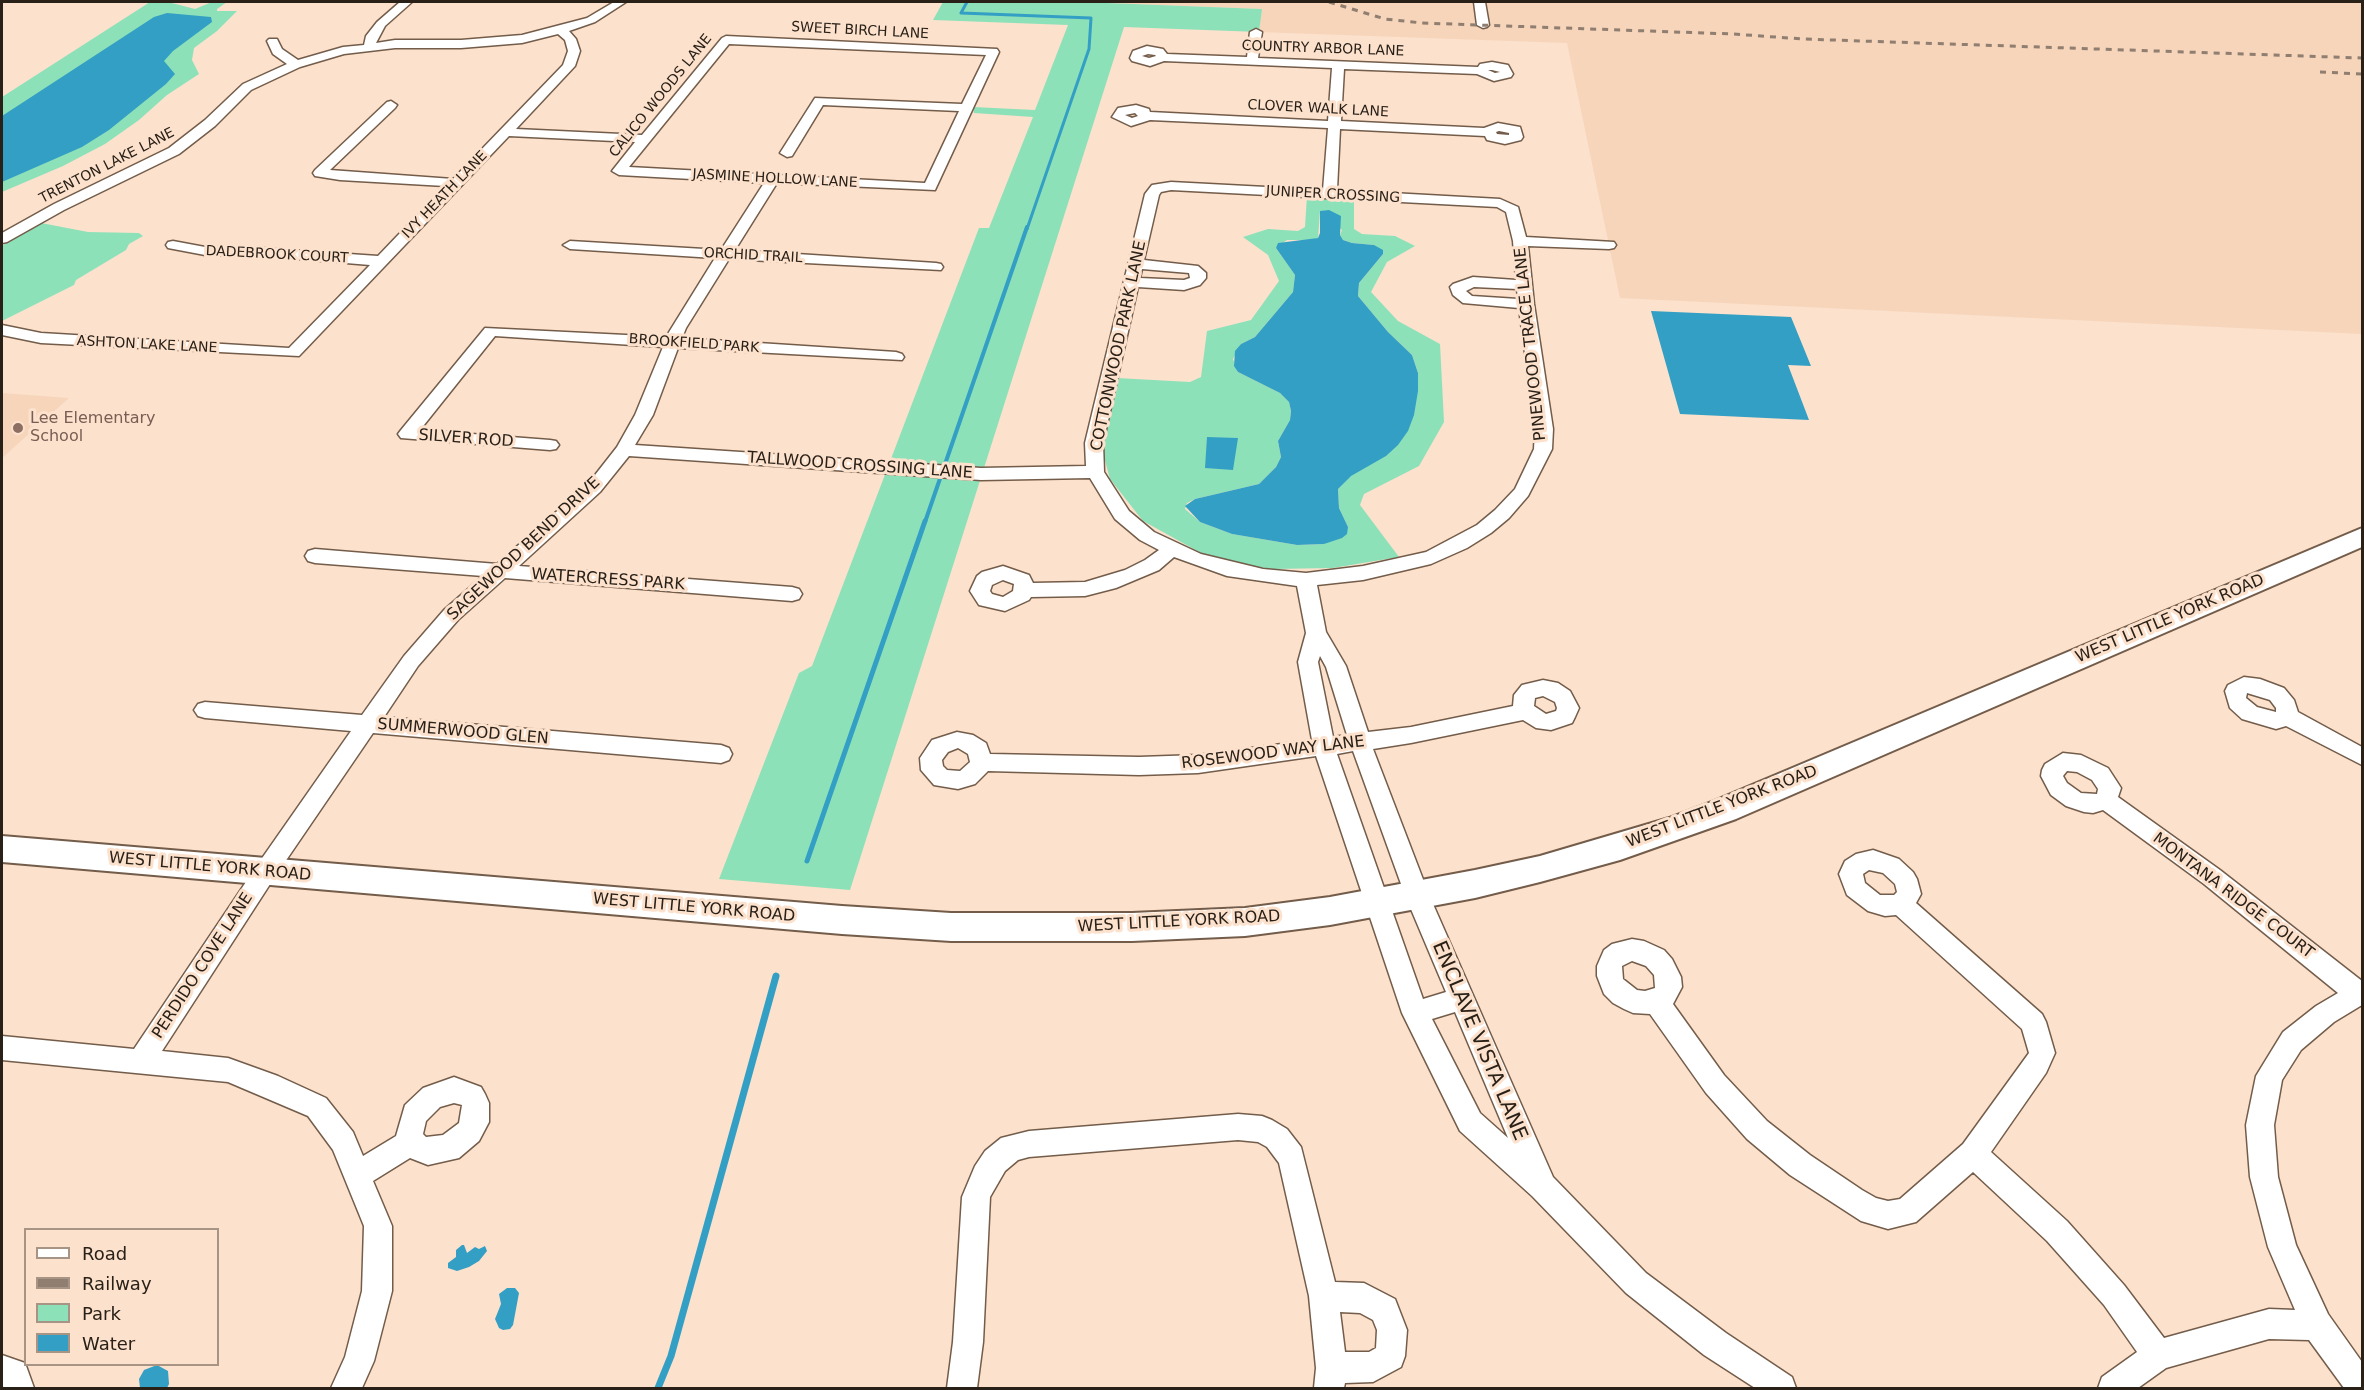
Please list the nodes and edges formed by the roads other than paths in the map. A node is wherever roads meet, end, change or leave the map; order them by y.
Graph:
1 (406, 2) edge
2 (621, 2) edge
3 (1479, 2) edge
4 (1482, 25) dead end
5 (561, 30) junction
6 (1256, 33) dead end
7 (726, 40) joint
8 (273, 41) dead end
9 (369, 47) junction
10 (1163, 57) dead end
11 (1252, 61) junction
12 (296, 64) junction
13 (1338, 64) junction
14 (1481, 70) dead end
15 (391, 105) dead end
16 (966, 108) junction
17 (1146, 116) dead end
18 (1334, 125) junction
19 (506, 132) junction
20 (1488, 132) dead end
21 (645, 139) junction
22 (787, 153) dead end
23 (620, 171) joint
24 (773, 179) junction
25 (457, 183) junction
26 (1157, 189) joint
27 (1330, 194) junction
28 (1509, 206) joint
29 (2, 239) edge
30 (1520, 241) junction
31 (173, 245) dead end
32 (570, 245) dead end
33 (1609, 246) dead end
34 (725, 254) junction
35 (382, 261) junction
36 (1136, 264) junction
37 (936, 267) dead end
38 (1132, 282) junction
39 (1524, 285) junction
40 (1526, 304) junction
41 (2, 330) edge
42 (491, 331) joint
43 (672, 342) junction
44 (293, 353) joint
45 (896, 357) dead end
46 (550, 445) dead end
47 (624, 450) junction
48 (1095, 472) junction
49 (2362, 537) edge
50 (1172, 549) junction
51 (315, 556) dead end
52 (500, 572) junction
53 (1306, 580) junction
54 (1024, 590) dead end
55 (792, 594) dead end
56 (1316, 633) junction
57 (205, 710) dead end
58 (1526, 711) dead end
59 (2287, 716) dead end
60 (366, 724) junction
61 (1360, 742) junction
62 (1323, 748) junction
63 (721, 754) dead end
64 (2362, 758) edge
65 (981, 762) dead end
66 (2106, 800) dead end
67 (2, 849) edge
68 (266, 871) junction
69 (1417, 895) junction
70 (1378, 902) junction
71 (1901, 904) dead end
72 (2360, 992) edge
73 (1460, 999) junction
74 (1656, 1001) dead end
75 (1415, 1013) junction
76 (2, 1048) edge
77 (141, 1061) junction
78 (412, 1142) dead end
79 (1974, 1154) junction
80 (358, 1174) junction
81 (1542, 1186) junction
82 (1324, 1296) junction
83 (2317, 1324) junction
84 (2158, 1355) junction
85 (2, 1370) edge
86 (1330, 1378) edge
87 (2362, 1387) edge
88 (19, 1389) edge
89 (346, 1389) edge
90 (962, 1389) edge
91 (1781, 1389) edge
92 (2113, 1389) edge

1 - 9 street
2 - 5 street, TRENTON LAKE LANE
3 - 4 street
5 - 9 street, TRENTON LAKE LANE
5 - 19 street, IVY HEATH LANE
6 - 11 street
7 - 16 street, SWEET BIRCH LANE
7 - 21 street, CALICO WOODS LANE
8 - 12 street
9 - 12 street, TRENTON LAKE LANE
10 - 11 street, COUNTRY ARBOR LANE
11 - 13 street, COUNTRY ARBOR LANE
12 - 29 street, TRENTON LAKE LANE
13 - 14 street, COUNTRY ARBOR LANE
13 - 18 street
15 - 25 street
16 - 22 street
16 - 24 street, JASMINE HOLLOW LANE
17 - 18 street, CLOVER WALK LANE
18 - 20 street, CLOVER WALK LANE
18 - 27 street
19 - 21 street
19 - 25 street, IVY HEATH LANE
21 - 23 street, CALICO WOODS LANE
23 - 24 street, JASMINE HOLLOW LANE
24 - 34 street, SAGEWOOD BEND DRIVE
25 - 35 street, IVY HEATH LANE
26 - 27 street, JUNIPER CROSSING
26 - 36 street, COTTONWOOD PARK LANE
27 - 28 street, JUNIPER CROSSING
28 - 30 street, PINEWOOD TRACE LANE
30 - 33 street
30 - 39 street, PINEWOOD TRACE LANE
31 - 35 street, DADEBROOK COURT
32 - 34 street, ORCHID TRAIL
34 - 37 street, ORCHID TRAIL
34 - 43 street, SAGEWOOD BEND DRIVE
35 - 44 street, IVY HEATH LANE
36 - 38 street, COTTONWOOD PARK LANE
36 - 38 street
38 - 48 street, COTTONWOOD PARK LANE
39 - 40 street, PINEWOOD TRACE LANE
39 - 40 street
40 - 53 street, PINEWOOD TRACE LANE
41 - 44 street, ASHTON LAKE LANE
42 - 43 street, BROOKFIELD PARK
42 - 46 street, SILVER ROD
43 - 45 street, BROOKFIELD PARK
43 - 47 street, SAGEWOOD BEND DRIVE
47 - 48 street, TALLWOOD CROSSING LANE
47 - 52 street, SAGEWOOD BEND DRIVE
48 - 50 street, COTTONWOOD PARK LANE
49 - 69 main road, WEST LITTLE YORK ROAD
50 - 53 street, COTTONWOOD PARK LANE
50 - 54 street
51 - 52 street, WATERCRESS PARK
52 - 55 street, WATERCRESS PARK
52 - 60 street, SAGEWOOD BEND DRIVE
53 - 56 street
56 - 61 street, ENCLAVE VISTA LANE
56 - 62 street, ENCLAVE VISTA LANE
57 - 60 street, SUMMERWOOD GLEN
58 - 61 street, ROSEWOOD WAY LANE
59 - 64 street
60 - 63 street, SUMMERWOOD GLEN
60 - 68 street, SAGEWOOD BEND DRIVE
61 - 62 street, ROSEWOOD WAY LANE
61 - 69 street, ENCLAVE VISTA LANE
62 - 65 street, ROSEWOOD WAY LANE
62 - 70 street, ENCLAVE VISTA LANE
66 - 72 street, MONTANA RIDGE COURT
67 - 68 main road, WEST LITTLE YORK ROAD
68 - 70 main road, WEST LITTLE YORK ROAD
68 - 77 street, PERDIDO COVE LANE
69 - 70 main road, WEST LITTLE YORK ROAD
69 - 73 street, ENCLAVE VISTA LANE
70 - 75 street, ENCLAVE VISTA LANE
71 - 79 street
72 - 83 street
73 - 75 street
73 - 81 street, ENCLAVE VISTA LANE
74 - 79 street
75 - 81 street, ENCLAVE VISTA LANE
76 - 77 street
77 - 80 street
78 - 80 street
79 - 84 street
80 - 89 street
81 - 91 street, ENCLAVE VISTA LANE
82 - 86 street
82 - 86 street
82 - 90 street
83 - 84 street
83 - 87 street
84 - 92 street
85 - 88 street

